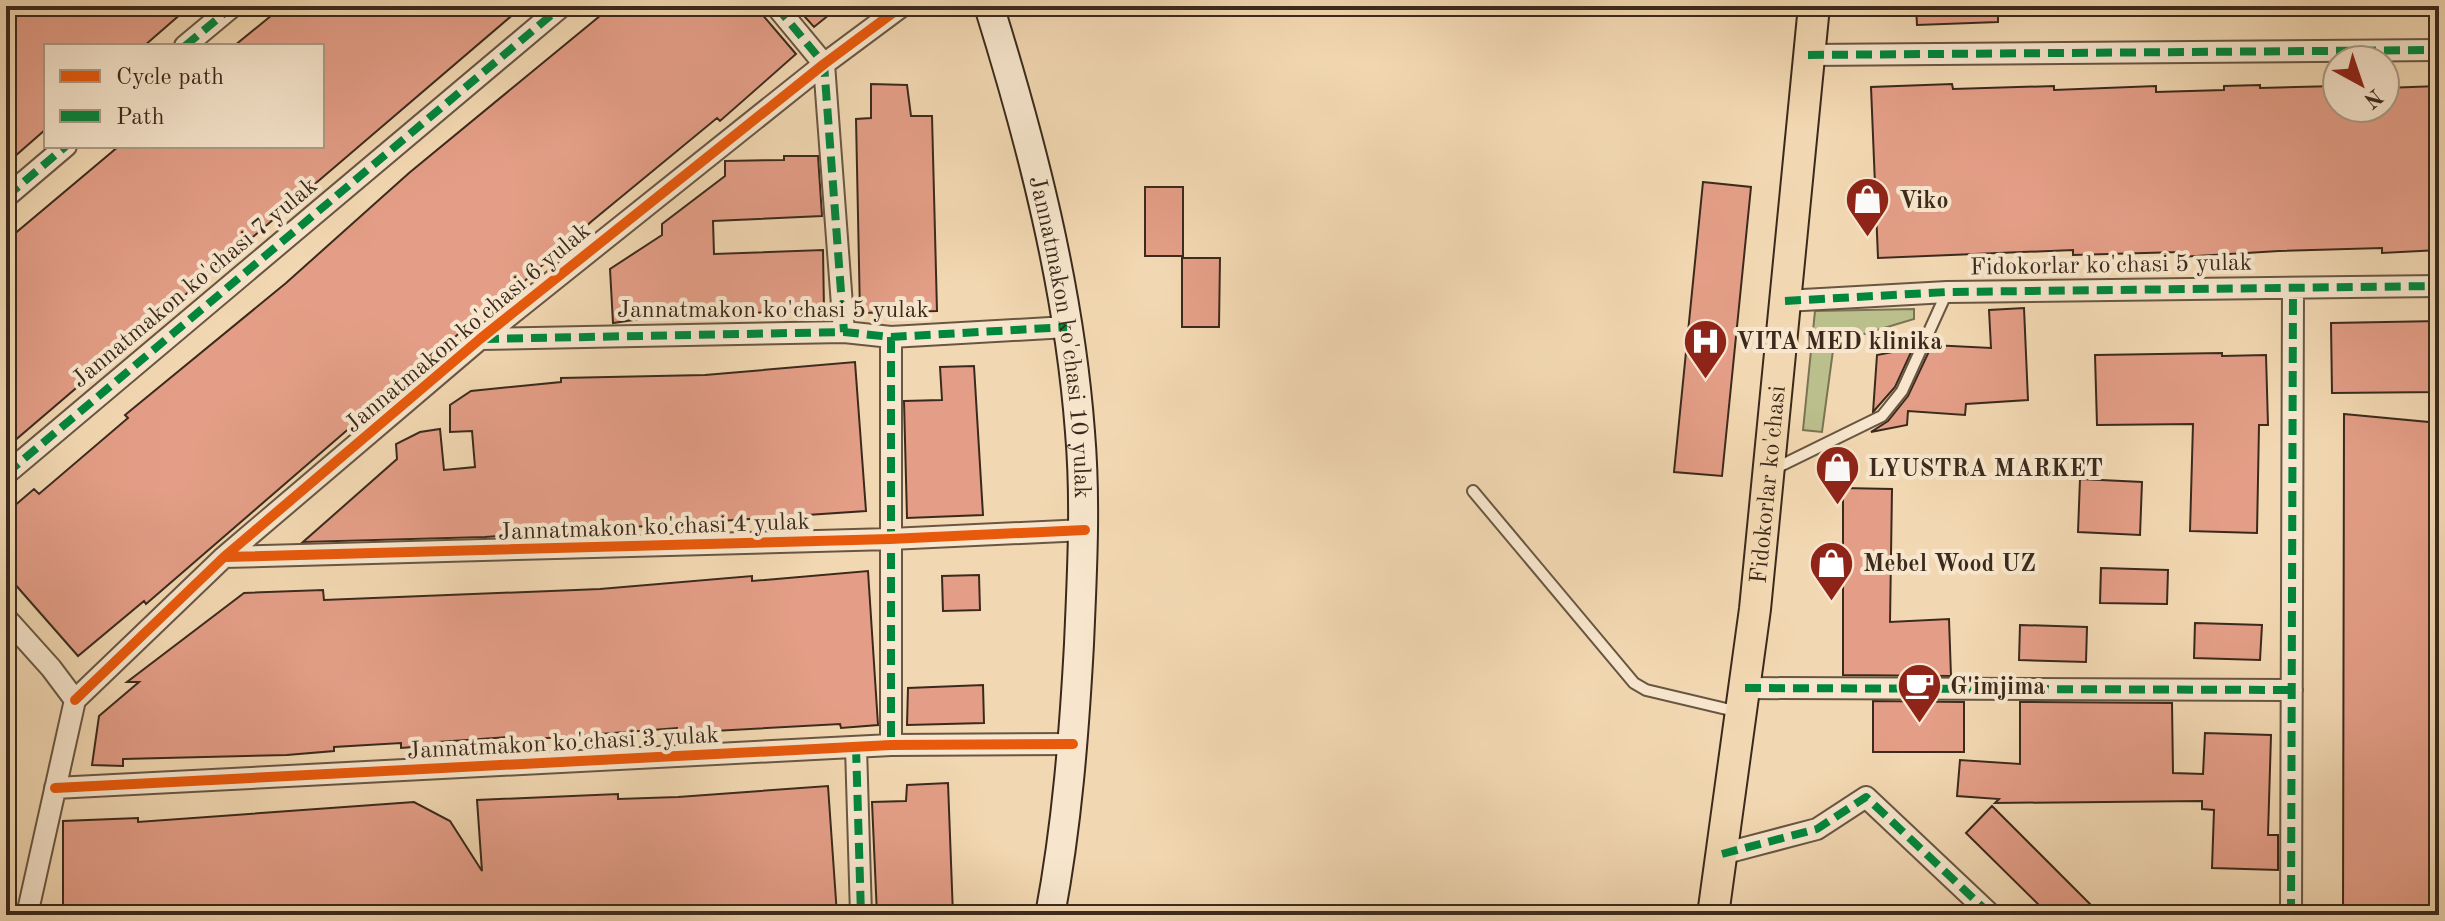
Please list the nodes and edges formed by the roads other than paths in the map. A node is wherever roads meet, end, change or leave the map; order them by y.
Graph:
1 (233, 6) edge
2 (562, 6) edge
3 (776, 6) edge
4 (902, 6) edge
5 (989, 6) edge
6 (1814, 6) edge
7 (187, 44) edge
8 (2439, 50) edge
9 (1808, 55) junction
10 (824, 64) junction
11 (64, 148) edge
12 (6, 197) edge
13 (2439, 286) edge
14 (2293, 288) junction
15 (1947, 292) junction
16 (1785, 301) junction
17 (1067, 327) junction
18 (844, 332) junction
19 (891, 337) junction
20 (480, 339) junction
21 (1768, 472) junction
22 (6, 474) edge
23 (1473, 491) dead end
24 (1085, 530) junction
25 (890, 539) junction
26 (224, 557) junction
27 (6, 618) edge
28 (2292, 690) junction
29 (75, 700) junction
30 (1743, 700) junction
31 (1073, 744) junction
32 (891, 745) junction
33 (856, 747) junction
34 (55, 788) junction
35 (1722, 854) junction
36 (27, 915) edge
37 (861, 915) edge
38 (1050, 915) edge
39 (1713, 915) edge
40 (1991, 915) edge
41 (2291, 915) edge

1 - 7 street
2 - 22 street, Jannatmakon ko'chasi 7 yulak
3 - 10 street
4 - 10 street, Jannatmakon ko'chasi 6 yulak
5 - 17 street, Jannatmakon ko'chasi 10 yulak
6 - 9 main road, Fidokorlar ko'chasi
8 - 9 street
9 - 16 main road, Fidokorlar ko'chasi
10 - 18 street
10 - 20 street, Jannatmakon ko'chasi 6 yulak
11 - 12 street
13 - 14 street, Fidokorlar ko'chasi 5 yulak
14 - 15 street, Fidokorlar ko'chasi 5 yulak
14 - 28 street
15 - 16 street, Fidokorlar ko'chasi 5 yulak
15 - 21 lane
16 - 21 main road, Fidokorlar ko'chasi
17 - 19 street, Jannatmakon ko'chasi 5 yulak
17 - 24 street, Jannatmakon ko'chasi 10 yulak
18 - 19 street, Jannatmakon ko'chasi 5 yulak
18 - 20 street, Jannatmakon ko'chasi 5 yulak
19 - 25 street
20 - 26 street, Jannatmakon ko'chasi 6 yulak
21 - 30 main road, Fidokorlar ko'chasi
23 - 30 lane
24 - 25 street, Jannatmakon ko'chasi 4 yulak
24 - 31 street, Jannatmakon ko'chasi 10 yulak
25 - 26 street, Jannatmakon ko'chasi 4 yulak
25 - 32 street
26 - 29 street, Jannatmakon ko'chasi 6 yulak
27 - 29 street
28 - 30 street
28 - 41 street
29 - 34 street
30 - 35 main road, Fidokorlar ko'chasi
31 - 32 street, Jannatmakon ko'chasi 3 yulak
31 - 38 street, Jannatmakon ko'chasi 10 yulak
32 - 33 street, Jannatmakon ko'chasi 3 yulak
33 - 34 street, Jannatmakon ko'chasi 3 yulak
33 - 37 street
34 - 36 street
35 - 39 main road, Fidokorlar ko'chasi
35 - 40 street

